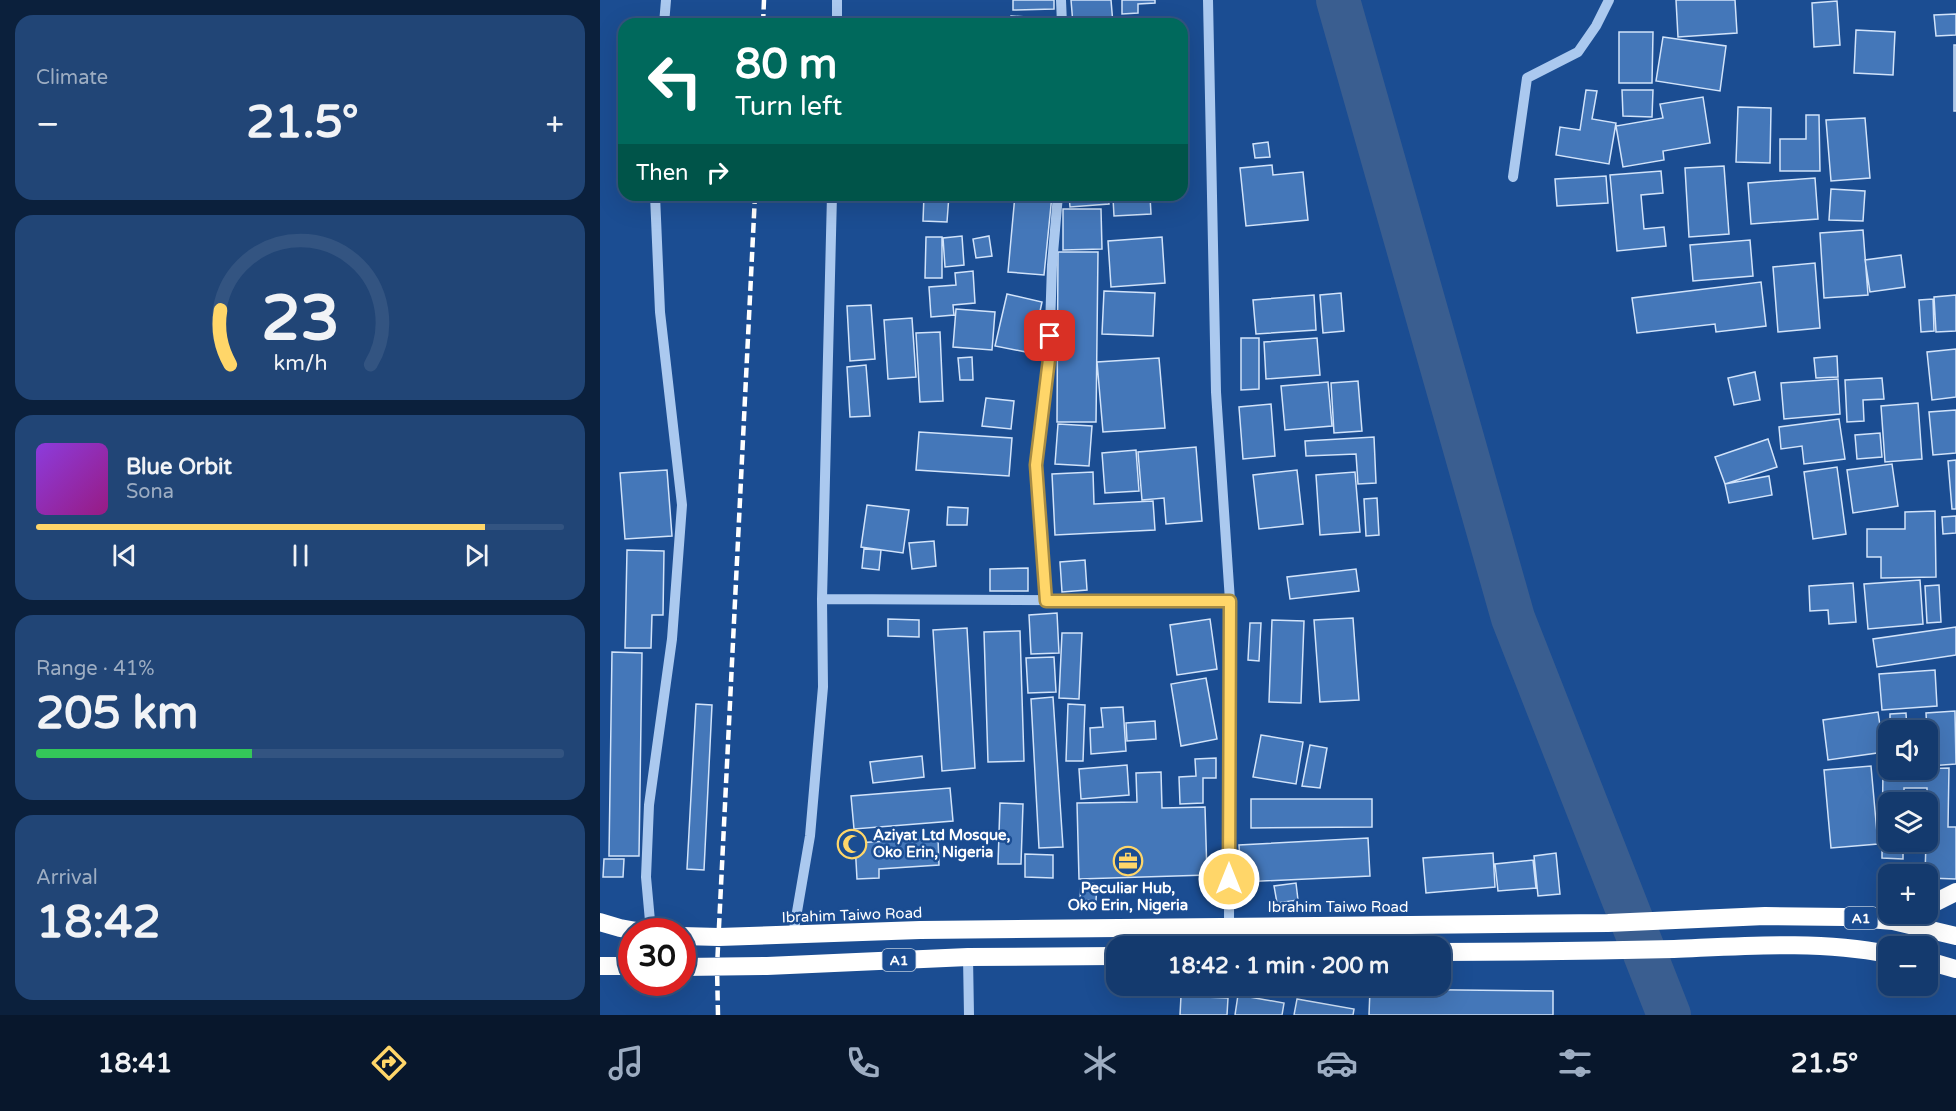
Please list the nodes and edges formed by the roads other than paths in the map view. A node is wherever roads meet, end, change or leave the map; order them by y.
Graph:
1 (666, 0) edge
2 (837, 0) edge
3 (1061, 0) edge
4 (1208, 0) edge
5 (1609, 0) edge
6 (664, 18) edge
7 (837, 18) edge
8 (1062, 18) edge
9 (1514, 177) dead end
10 (656, 201) edge
11 (832, 201) edge
12 (1057, 201) edge
13 (822, 599) junction
14 (1046, 601) junction
15 (1230, 601) junction
16 (1956, 892) edge
17 (1938, 901) edge
18 (650, 918) edge
19 (1878, 918) edge
20 (1869, 919) junction
21 (600, 922) edge
22 (1229, 926) junction
23 (618, 927) edge
24 (794, 935) junction
25 (696, 936) edge
26 (1956, 936) edge
27 (1451, 952) edge
28 (1878, 953) edge
29 (1106, 956) edge
30 (968, 957) junction
31 (1938, 964) edge
32 (600, 966) edge
33 (618, 966) edge
34 (696, 967) edge
35 (1956, 969) edge
36 (969, 1015) edge

1 - 6 street
2 - 7 street
3 - 8 street
4 - 15 street
5 - 9 street
10 - 18 street
11 - 13 street
12 - 14 street
13 - 14 street
13 - 24 street
14 - 15 street
15 - 22 street
16 - 17 highway
19 - 20 highway
20 - 22 highway, Ibrahim Taiwo Road / A1
20 - 26 highway, Ibrahim Taiwo Road / A1
21 - 23 highway
22 - 24 highway, Ibrahim Taiwo Road / A1
24 - 25 highway, Ibrahim Taiwo Road / A1
27 - 28 highway, A1
29 - 30 highway, A1
30 - 34 highway, A1
30 - 36 street
31 - 35 highway
32 - 33 highway

